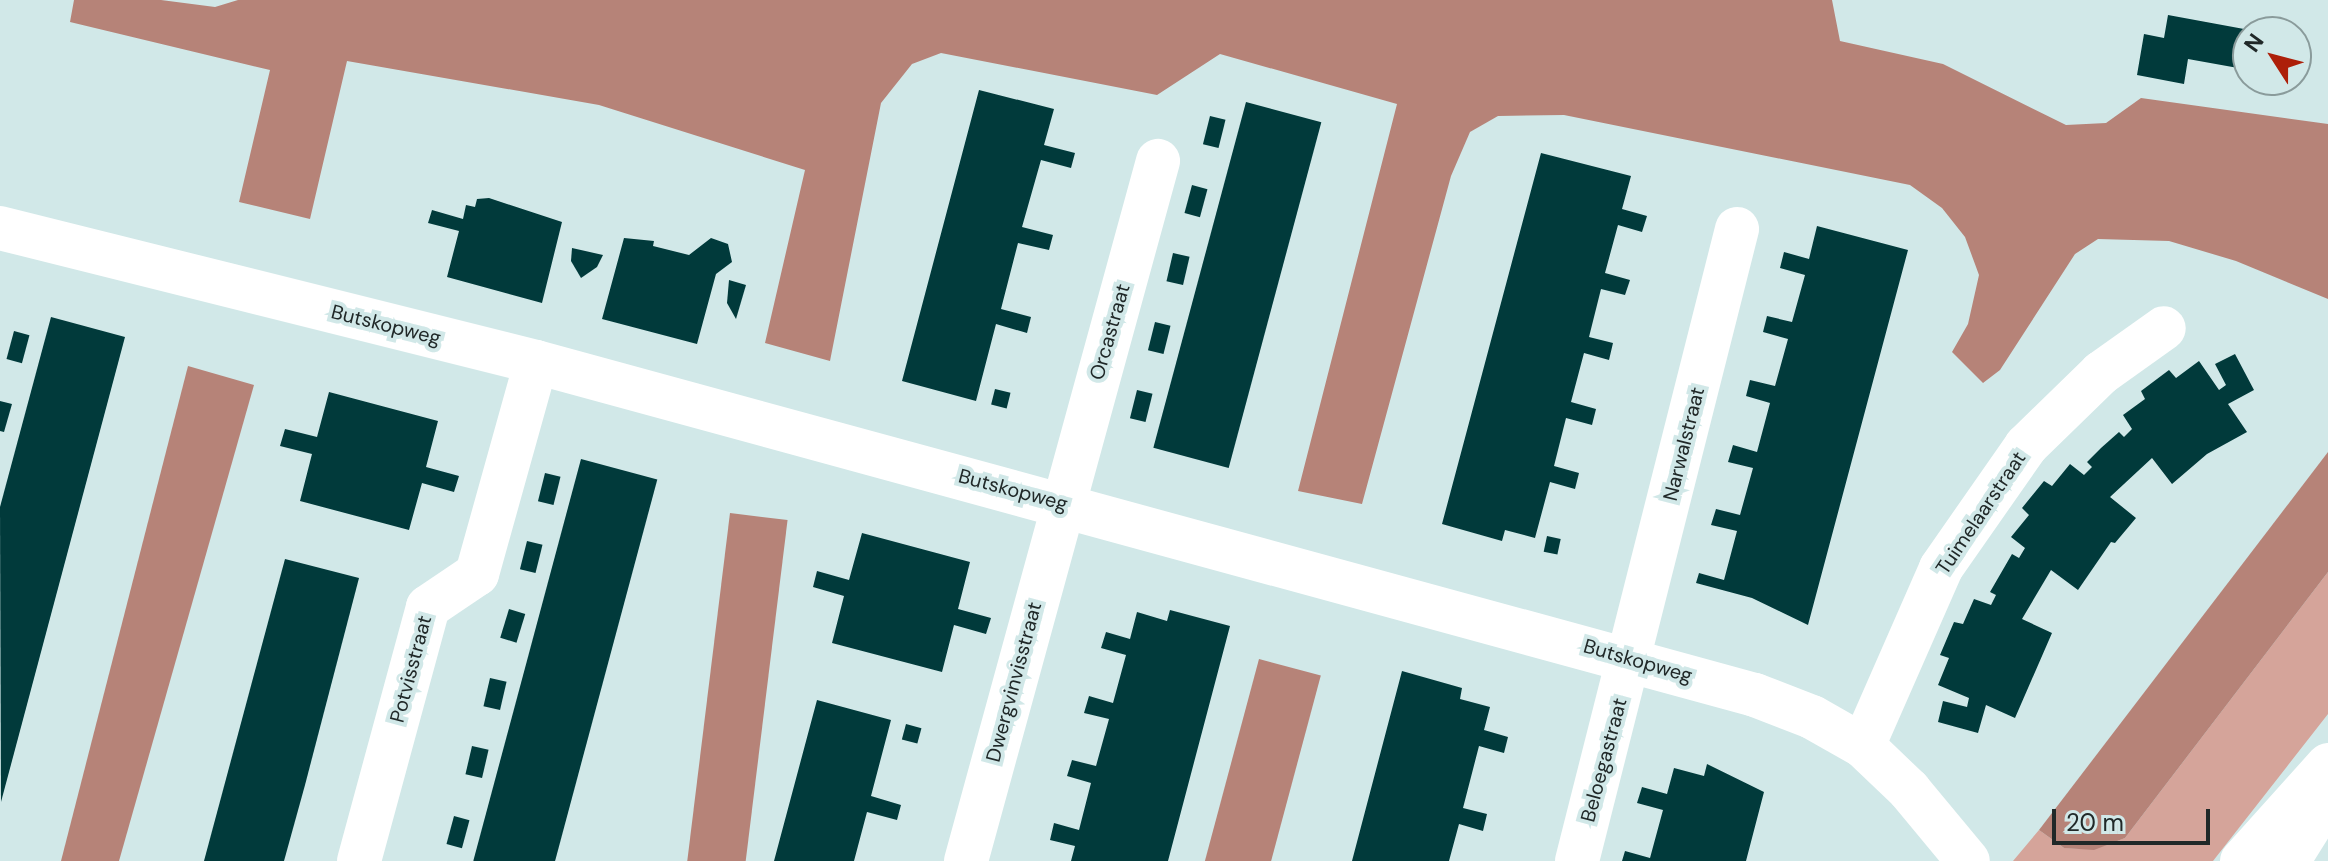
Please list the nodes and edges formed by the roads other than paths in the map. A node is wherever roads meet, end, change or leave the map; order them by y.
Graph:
1 (1158, 161) dead end
2 (0, 228) edge
3 (1737, 229) dead end
4 (2164, 328) dead end
5 (536, 362) junction
6 (1063, 503) junction
7 (1631, 659) junction
8 (1863, 746) junction
9 (2328, 765) edge
10 (2328, 797) edge
11 (359, 861) edge
12 (966, 861) edge
13 (1577, 861) edge
14 (1968, 861) edge
15 (2242, 861) edge
16 (2288, 861) edge

1 - 6 street, Orcastraat
2 - 5 street, Butskopweg
3 - 7 street, Narwalstraat
4 - 8 street, Tuimelaarstraat
5 - 6 street, Butskopweg
5 - 11 street, Potvisstraat
6 - 7 street, Butskopweg
6 - 12 street, Dwergvinvisstraat
7 - 8 street, Butskopweg
7 - 13 street, Beloegastraat
8 - 14 street, Butskopweg
9 - 15 street
10 - 16 street

